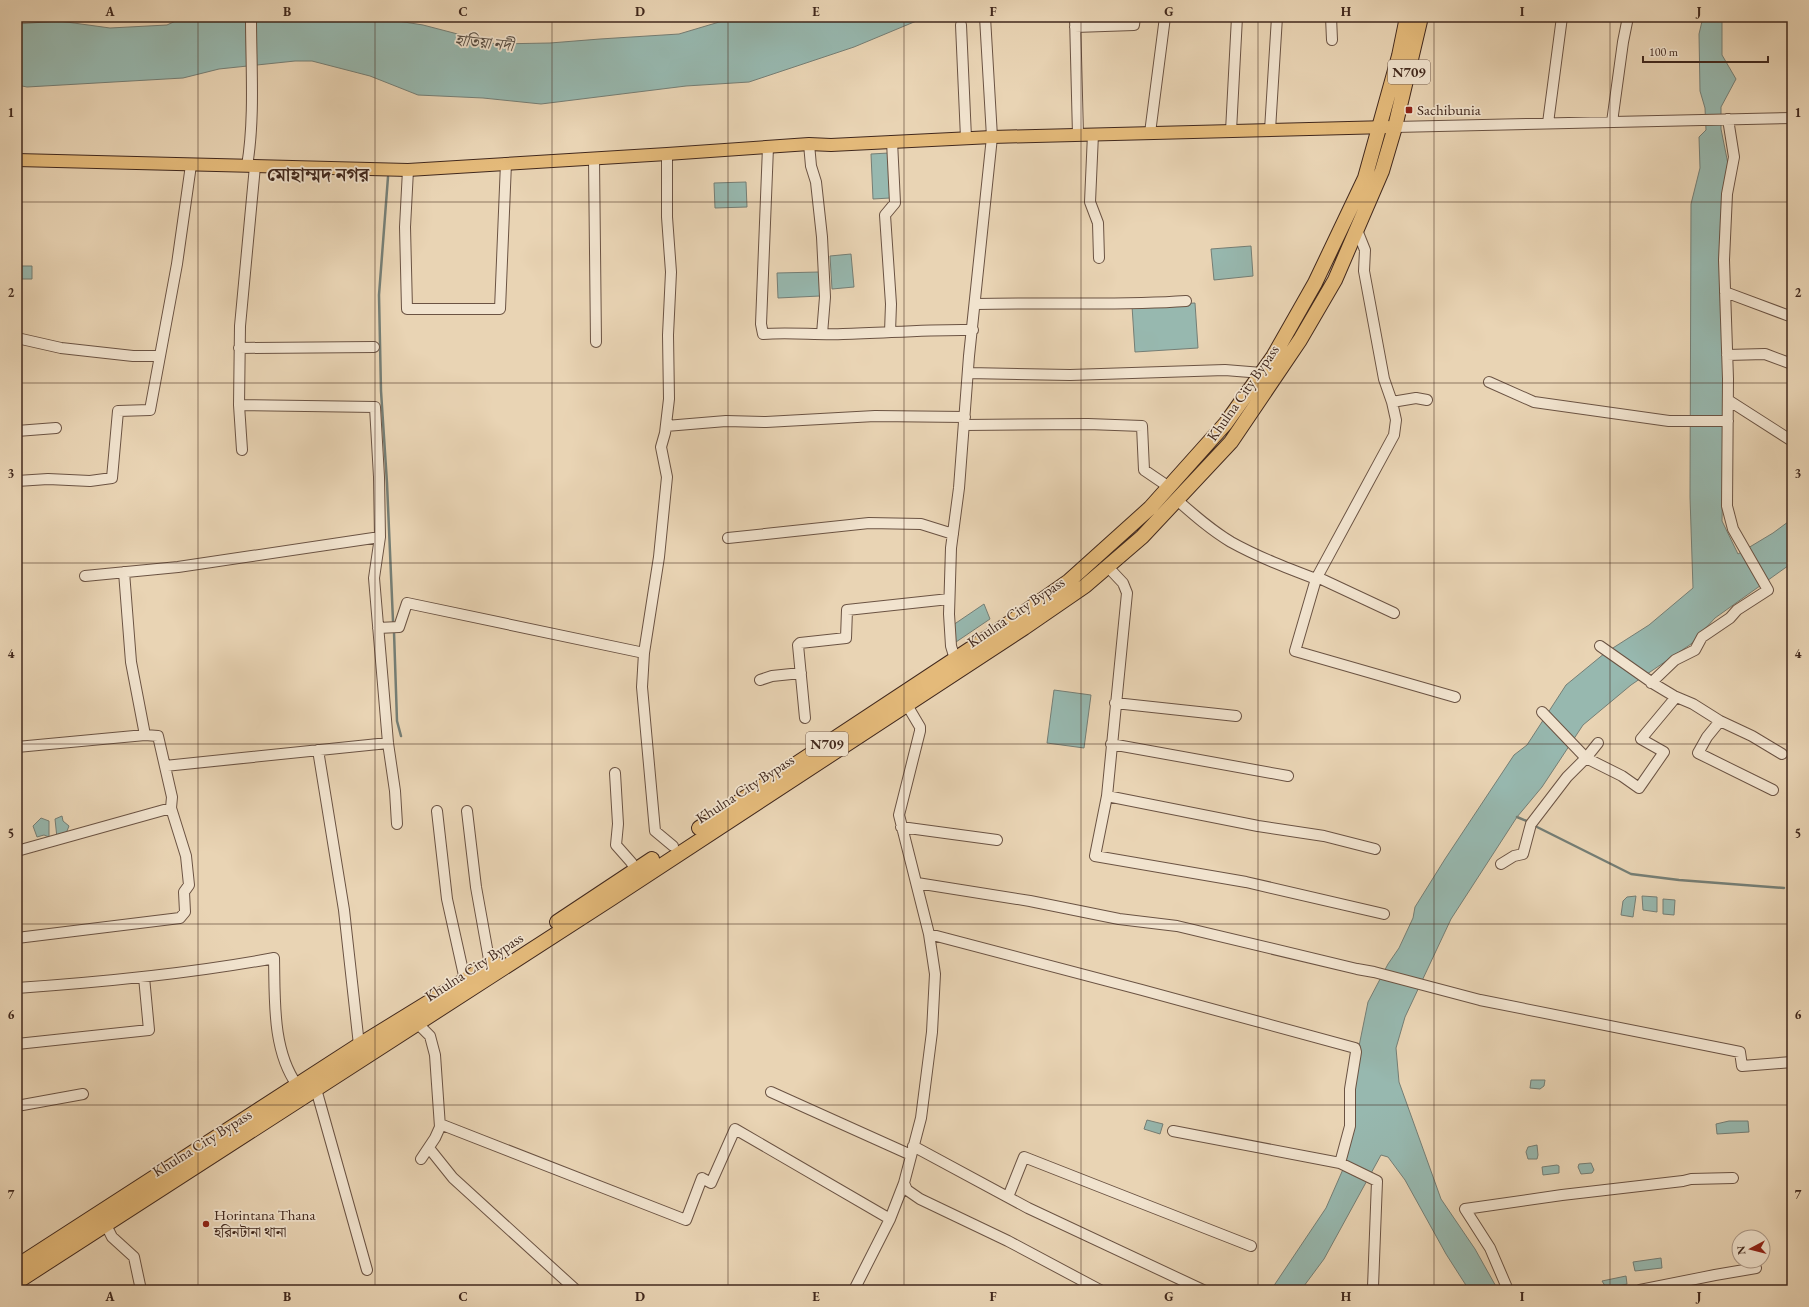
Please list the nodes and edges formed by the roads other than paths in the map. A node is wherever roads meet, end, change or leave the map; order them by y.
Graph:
1 (250, 17) edge
2 (985, 17) edge
3 (1135, 17) edge
4 (1165, 17) edge
5 (1237, 17) edge
6 (1277, 17) edge
7 (1331, 17) edge
8 (1407, 17) edge
9 (1421, 17) edge
10 (1562, 17) edge
11 (1628, 17) edge
12 (1075, 22) edge
13 (961, 25) dead end
14 (1332, 40) dead end
15 (1792, 118) edge
16 (1726, 119) junction
17 (1612, 122) junction
18 (1548, 123) junction
19 (1379, 127) junction
20 (1396, 127) junction
21 (1270, 130) junction
22 (1231, 131) junction
23 (1150, 133) junction
24 (1093, 134) junction
25 (1078, 135) junction
26 (992, 137) junction
27 (966, 138) junction
28 (892, 141) junction
29 (809, 144) junction
30 (768, 146) junction
31 (667, 154) junction
32 (594, 159) junction
33 (17, 160) edge
34 (506, 163) junction
35 (191, 165) junction
36 (251, 166) junction
37 (408, 170) junction
38 (1356, 230) junction
39 (1099, 258) dead end
40 (1725, 292) junction
41 (1186, 301) dead end
42 (976, 304) junction
43 (1792, 317) edge
44 (973, 330) junction
45 (890, 332) junction
46 (822, 334) junction
47 (17, 338) edge
48 (596, 342) dead end
49 (374, 347) dead end
50 (239, 348) junction
51 (1727, 355) junction
52 (159, 356) junction
53 (1792, 364) edge
54 (968, 373) junction
55 (1262, 373) junction
56 (1488, 382) dead end
57 (1427, 400) dead end
58 (1728, 400) junction
59 (1392, 402) junction
60 (239, 405) junction
61 (965, 421) junction
62 (1727, 421) junction
63 (666, 426) junction
64 (56, 428) dead end
65 (17, 431) edge
66 (1792, 442) edge
67 (242, 450) dead end
68 (17, 481) edge
69 (1168, 487) junction
70 (1177, 500) junction
71 (953, 534) junction
72 (380, 537) junction
73 (728, 538) dead end
74 (1107, 566) junction
75 (124, 572) junction
76 (85, 576) dead end
77 (1316, 578) junction
78 (949, 599) junction
79 (1394, 613) dead end
80 (378, 628) junction
81 (1602, 648) dead end
82 (644, 653) junction
83 (955, 659) junction
84 (801, 673) junction
85 (760, 680) dead end
86 (1648, 681) junction
87 (1455, 697) dead end
88 (1676, 697) junction
89 (1115, 703) junction
90 (907, 705) junction
91 (1543, 713) dead end
92 (1236, 716) dead end
93 (805, 718) dead end
94 (1720, 721) junction
95 (145, 735) junction
96 (1598, 742) dead end
97 (388, 743) junction
98 (1111, 744) junction
99 (17, 748) edge
100 (318, 750) junction
101 (1782, 754) dead end
102 (1586, 758) junction
103 (165, 766) junction
104 (615, 773) dead end
105 (1288, 776) dead end
106 (1773, 790) dead end
107 (1106, 796) junction
108 (171, 808) junction
109 (437, 811) dead end
110 (467, 811) dead end
111 (397, 824) dead end
112 (901, 827) junction
113 (997, 840) dead end
114 (673, 846) junction
115 (1375, 849) dead end
116 (17, 852) edge
117 (1502, 864) dead end
118 (636, 870) junction
119 (917, 883) junction
120 (1384, 914) dead end
121 (929, 934) junction
122 (17, 938) edge
123 (490, 965) junction
124 (144, 977) junction
125 (465, 980) junction
126 (17, 988) edge
127 (417, 1023) junction
128 (17, 1044) edge
129 (359, 1045) junction
130 (1792, 1062) edge
131 (297, 1085) junction
132 (316, 1089) junction
133 (771, 1092) dead end
134 (83, 1094) dead end
135 (17, 1106) edge
136 (440, 1124) junction
137 (1173, 1131) dead end
138 (429, 1148) junction
139 (912, 1150) junction
140 (421, 1159) dead end
141 (1341, 1163) junction
142 (1733, 1178) dead end
143 (904, 1184) junction
144 (1008, 1197) junction
145 (890, 1219) junction
146 (106, 1224) junction
147 (1251, 1246) dead end
148 (17, 1266) edge
149 (1750, 1269) edge
150 (367, 1270) dead end
151 (17, 1282) edge
152 (141, 1290) edge
153 (576, 1290) edge
154 (854, 1290) edge
155 (1100, 1290) edge
156 (1203, 1290) edge
157 (1371, 1290) edge
158 (1508, 1290) edge
159 (1640, 1290) edge

1 - 36 street
2 - 26 street
3 - 12 street
4 - 23 street
5 - 22 street
6 - 21 street
7 - 14 street
8 - 19 highway, Khulna City Bypass / N709
9 - 20 highway, Khulna City Bypass / N709
10 - 18 street
11 - 17 street
12 - 25 street
13 - 27 street
15 - 16 street
16 - 17 street
16 - 40 street
17 - 18 street
18 - 20 street
19 - 20 main road
19 - 21 main road
19 - 55 highway, Khulna City Bypass / N709
20 - 38 highway, Khulna City Bypass / N709
21 - 22 main road
22 - 23 main road
23 - 24 main road
24 - 25 main road
24 - 39 street
25 - 26 main road
26 - 27 main road
26 - 42 street
27 - 28 main road
28 - 29 main road
28 - 45 street
29 - 30 main road
29 - 46 street
30 - 31 main road
30 - 46 street
31 - 32 main road
31 - 63 street
32 - 34 main road
32 - 48 street
33 - 35 main road
34 - 37 main road
34 - 37 street
35 - 36 main road
35 - 52 street
36 - 37 main road
36 - 50 street
38 - 59 street
38 - 70 highway, Khulna City Bypass / N709
40 - 43 street
40 - 51 street
41 - 42 street
42 - 44 street
44 - 45 street
44 - 54 street
45 - 46 street
47 - 52 street
49 - 50 street
50 - 60 street
51 - 53 street
51 - 58 street
52 - 68 street
54 - 55 street
54 - 61 street
55 - 69 highway, Khulna City Bypass / N709
56 - 62 street
57 - 59 street
58 - 62 street
58 - 66 street
59 - 77 street
60 - 67 street
60 - 72 street
61 - 63 street
61 - 69 street
61 - 71 street
62 - 86 street
63 - 82 street
64 - 65 street
69 - 83 highway, Khulna City Bypass / N709
70 - 74 highway, Khulna City Bypass / N709
70 - 77 street
71 - 73 street
71 - 78 street
72 - 75 street
72 - 80 street
74 - 89 street
74 - 90 highway, Khulna City Bypass / N709
75 - 76 street
75 - 95 street
77 - 79 street
77 - 87 street
78 - 83 street
78 - 84 street
80 - 82 street
80 - 97 street
81 - 86 street
82 - 114 street
83 - 114 highway, Khulna City Bypass / N709
84 - 85 street
84 - 93 street
86 - 88 street
88 - 94 street
88 - 102 street
89 - 92 street
89 - 98 street
90 - 112 street
90 - 127 highway, Khulna City Bypass / N709
91 - 102 street
94 - 101 street
94 - 106 street
95 - 99 street
95 - 103 street
96 - 102 street
97 - 100 street
97 - 111 street
98 - 105 street
98 - 107 street
100 - 103 street
100 - 129 street
102 - 117 street
103 - 108 street
104 - 118 street
107 - 115 street
107 - 120 street
108 - 116 street
108 - 122 street
109 - 125 street
110 - 123 street
112 - 113 street
112 - 119 street
114 - 118 highway, Khulna City Bypass / N709
118 - 123 highway, Khulna City Bypass / N709
119 - 121 street
119 - 130 street
121 - 139 street
121 - 141 street
123 - 125 highway, Khulna City Bypass / N709
124 - 126 street
124 - 128 street
124 - 131 street
125 - 129 highway, Khulna City Bypass / N709
127 - 132 highway, Khulna City Bypass / N709
127 - 136 street
129 - 131 highway, Khulna City Bypass / N709
131 - 148 highway, Khulna City Bypass / N709
132 - 146 highway, Khulna City Bypass / N709
132 - 150 street
133 - 139 street
134 - 135 street
136 - 138 street
136 - 145 street
137 - 141 street
138 - 140 street
138 - 153 street
139 - 143 street
139 - 144 street
141 - 157 street
142 - 158 street
143 - 145 street
143 - 155 street
144 - 147 street
144 - 156 street
145 - 154 street
146 - 151 highway, Khulna City Bypass / N709
146 - 152 street
149 - 159 street

